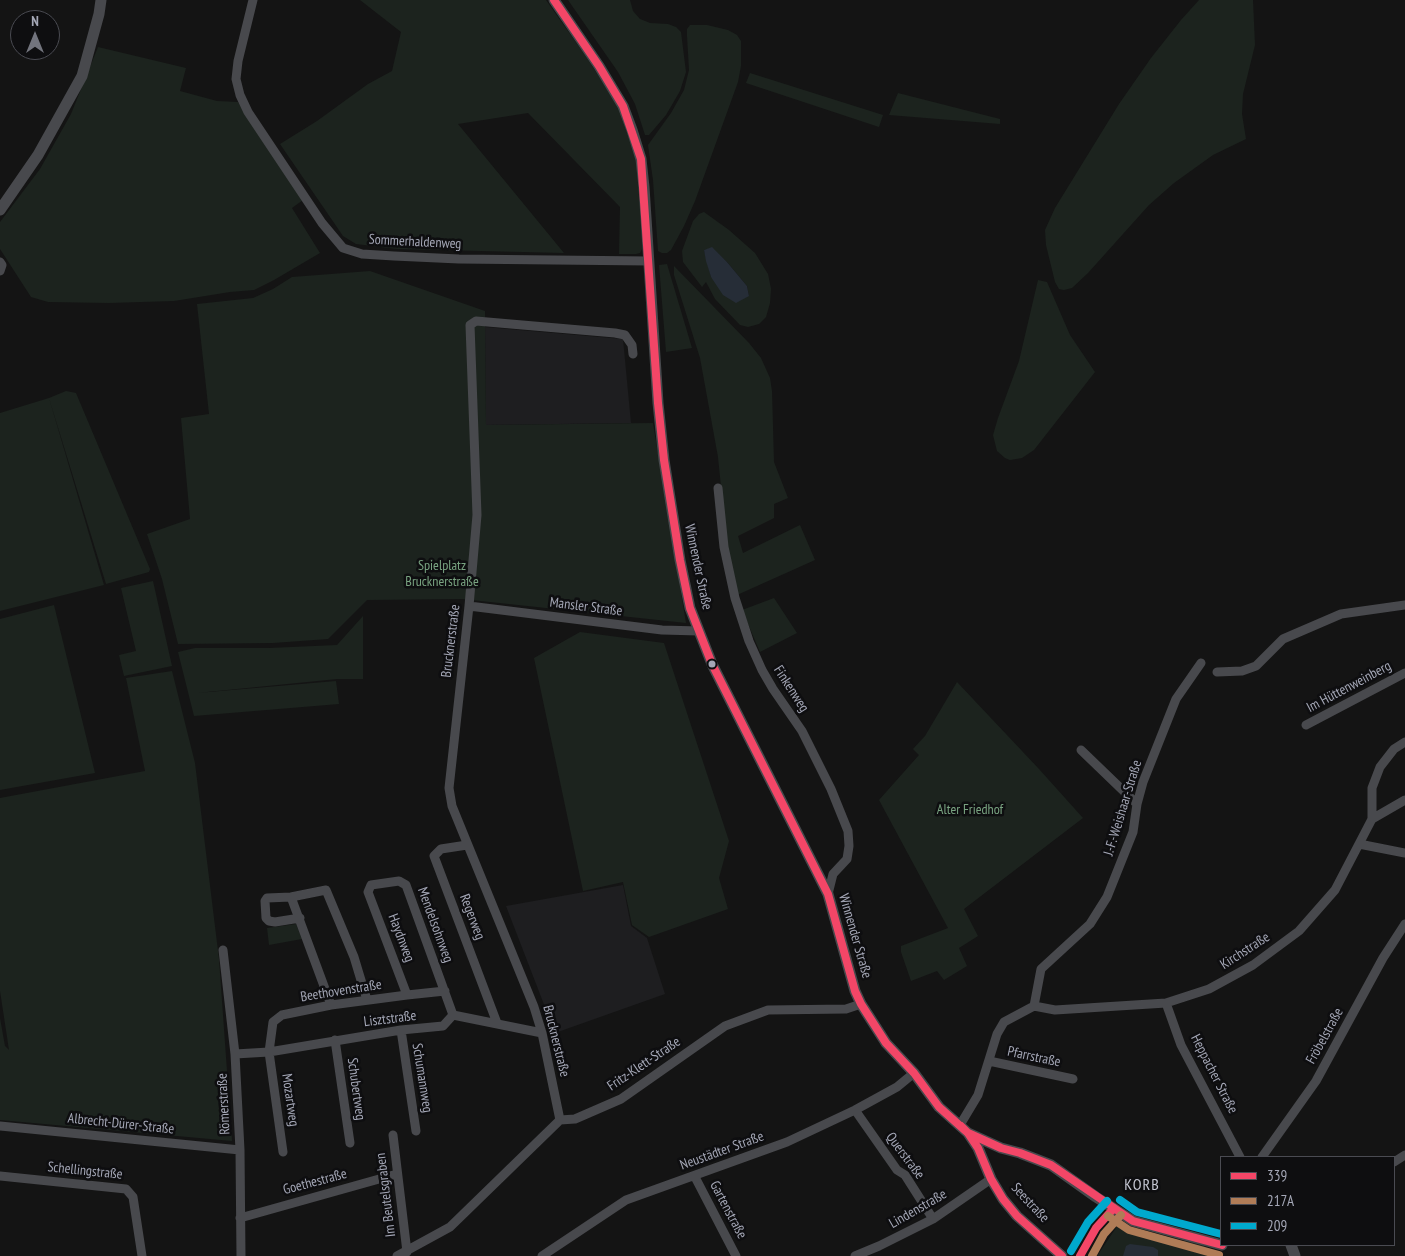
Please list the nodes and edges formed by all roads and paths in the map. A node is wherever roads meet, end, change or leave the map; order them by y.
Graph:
1 (101, 0) edge
2 (253, 0) edge
3 (554, 0) edge
4 (0, 210) edge
5 (649, 261) junction
6 (633, 354) dead end
7 (718, 488) dead end
8 (1405, 605) edge
9 (470, 606) junction
10 (699, 632) junction
11 (1201, 663) dead end
12 (1217, 672) dead end
13 (1405, 673) edge
14 (1306, 725) dead end
15 (1405, 742) edge
16 (1081, 750) dead end
17 (1405, 800) edge
18 (1136, 804) junction
19 (1372, 819) junction
20 (1359, 844) junction
21 (468, 845) junction
22 (1405, 853) edge
23 (368, 892) joint
24 (828, 894) junction
25 (291, 897) junction
26 (300, 918) junction
27 (1405, 924) edge
28 (223, 950) dead end
29 (445, 991) junction
30 (408, 995) junction
31 (367, 1000) junction
32 (1166, 1003) junction
33 (861, 1004) junction
34 (331, 1005) junction
35 (1034, 1006) junction
36 (453, 1015) junction
37 (497, 1023) junction
38 (401, 1030) junction
39 (542, 1033) junction
40 (335, 1040) junction
41 (268, 1052) junction
42 (235, 1054) junction
43 (989, 1061) junction
44 (914, 1073) junction
45 (1074, 1079) dead end
46 (855, 1110) junction
47 (560, 1120) junction
48 (0, 1126) edge
49 (964, 1129) junction
50 (416, 1131) dead end
51 (393, 1136) dead end
52 (350, 1143) dead end
53 (1002, 1148) junction
54 (240, 1150) junction
55 (283, 1152) dead end
56 (1239, 1156) edge
57 (1263, 1156) edge
58 (985, 1163) junction
59 (397, 1174) junction
60 (0, 1176) edge
61 (695, 1176) junction
62 (991, 1179) junction
63 (240, 1218) junction
64 (932, 1219) junction
65 (1220, 1244) edge
66 (879, 1246) junction
67 (407, 1252) junction
68 (142, 1256) edge
69 (240, 1256) edge
70 (397, 1256) edge
71 (542, 1256) edge
72 (736, 1256) edge
73 (855, 1256) edge
74 (883, 1256) edge
75 (1062, 1256) edge

1 - 4 street
2 - 5 street, Sommerhaldenweg
3 - 5 street, Winnender Straße
5 - 10 street, Winnender Straße
6 - 9 street, Brucknerstraße
7 - 24 street, Finkenweg
8 - 12 street
9 - 10 street, Mansler Straße
9 - 21 street, Brucknerstraße
10 - 24 street, Winnender Straße
11 - 18 street, J.-F.-Weishaar-Straße
13 - 14 street, Im Hüttenweinberg
15 - 19 street
16 - 18 street
17 - 19 street
18 - 35 street, J.-F.-Weishaar-Straße
19 - 20 street, Kirchstraße
20 - 22 street
20 - 32 street, Kirchstraße
21 - 37 street, Regerweg
21 - 39 street, Brucknerstraße
23 - 29 street, Mendelsohnweg
23 - 30 street, Haydnweg
24 - 33 street, Winnender Straße
25 - 26 street
25 - 26 street
25 - 31 street
26 - 34 street
27 - 57 street, Fröbelstraße
28 - 42 street, Römerstraße
29 - 30 street, Beethovenstraße
29 - 36 street, Mendelsohnweg
30 - 31 street, Beethovenstraße
31 - 34 street, Beethovenstraße
32 - 35 street, Kirchstraße
32 - 56 street, Heppacher Straße
33 - 44 street, Winnender Straße
33 - 47 street, Fritz-Klett-Straße
34 - 41 street, Beethovenstraße
35 - 43 street
36 - 37 street
36 - 38 street, Lisztstraße
37 - 39 street
38 - 40 street, Lisztstraße
38 - 50 street, Schumannweg
39 - 47 street, Brucknerstraße
40 - 41 street, Lisztstraße
40 - 52 street, Schubertweg
41 - 42 street, Lisztstraße
41 - 55 street, Mozartweg
42 - 54 street, Römerstraße
43 - 45 street, Pfarrstraße
43 - 49 street
44 - 46 street, Neustädter Straße
44 - 49 street, Winnender Straße
46 - 61 street, Neustädter Straße
46 - 64 street, Querstraße
47 - 67 street
48 - 54 street, Albrecht-Dürer-Straße
49 - 53 street, Winnender Straße
49 - 58 street, Seestraße
51 - 59 street, Im Beutelsgraben
53 - 58 street
53 - 65 street, Winnender Straße
54 - 63 street, Römerstraße
58 - 62 street, Seestraße
59 - 63 street, Goethestraße
59 - 67 street, Im Beutelsgraben
60 - 68 street, Schellingstraße
61 - 71 street, Neustädter Straße
61 - 72 street, Gartenstraße
62 - 64 street, Lindenstraße
62 - 75 street, Seestraße
63 - 69 street, Römerstraße
64 - 66 street, Lindenstraße
66 - 73 street, Lindenstraße
66 - 74 street
67 - 70 street

